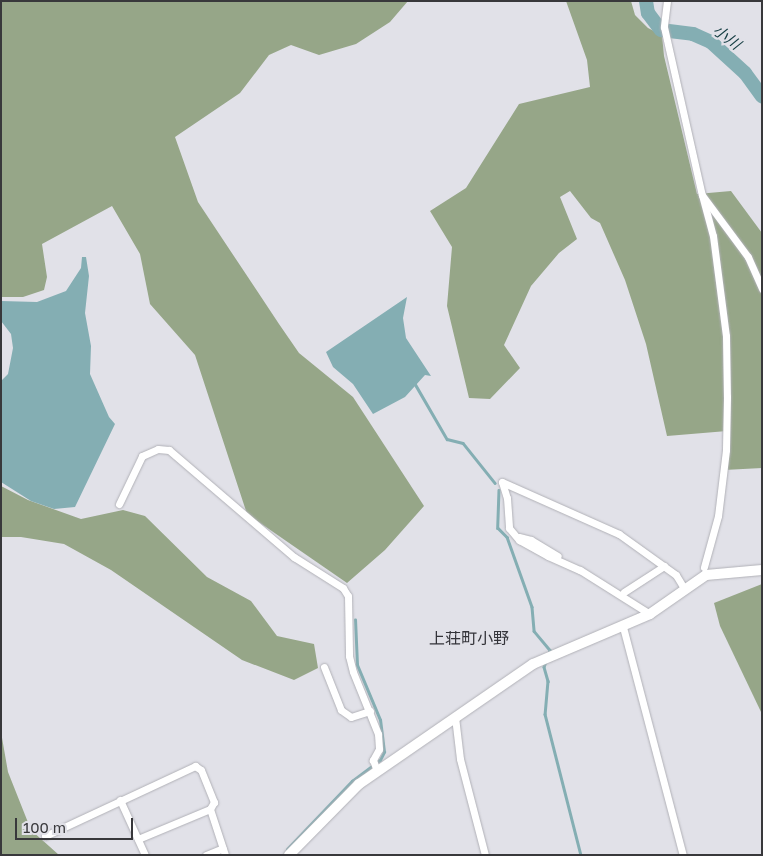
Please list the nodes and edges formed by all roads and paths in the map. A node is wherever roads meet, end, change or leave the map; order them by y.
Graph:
1 (667, 1) edge
2 (702, 195) junction
3 (762, 289) edge
4 (119, 504) dead end
5 (516, 536) junction
6 (664, 566) junction
7 (704, 567) dead end
8 (762, 570) edge
9 (685, 590) junction
10 (624, 592) junction
11 (647, 611) junction
12 (622, 627) junction
13 (324, 667) dead end
14 (370, 711) junction
15 (454, 717) junction
16 (377, 771) junction
17 (120, 800) junction
18 (210, 809) junction
19 (45, 836) dead end
20 (138, 839) junction
21 (224, 851) edge
22 (145, 855) edge
23 (206, 855) edge
24 (289, 855) edge
25 (485, 855) edge
26 (683, 855) edge

1 - 2 street
2 - 3 street
2 - 7 street
4 - 14 street
5 - 6 street
5 - 10 street
5 - 11 street
6 - 9 street
6 - 10 street
8 - 9 street
9 - 11 street
10 - 11 street
11 - 12 street
12 - 15 street
12 - 26 street
13 - 14 street
14 - 16 street
15 - 16 street
15 - 25 street
16 - 24 street
17 - 18 street
17 - 19 street
17 - 20 street
18 - 20 street
18 - 21 street
20 - 22 street
21 - 23 street

